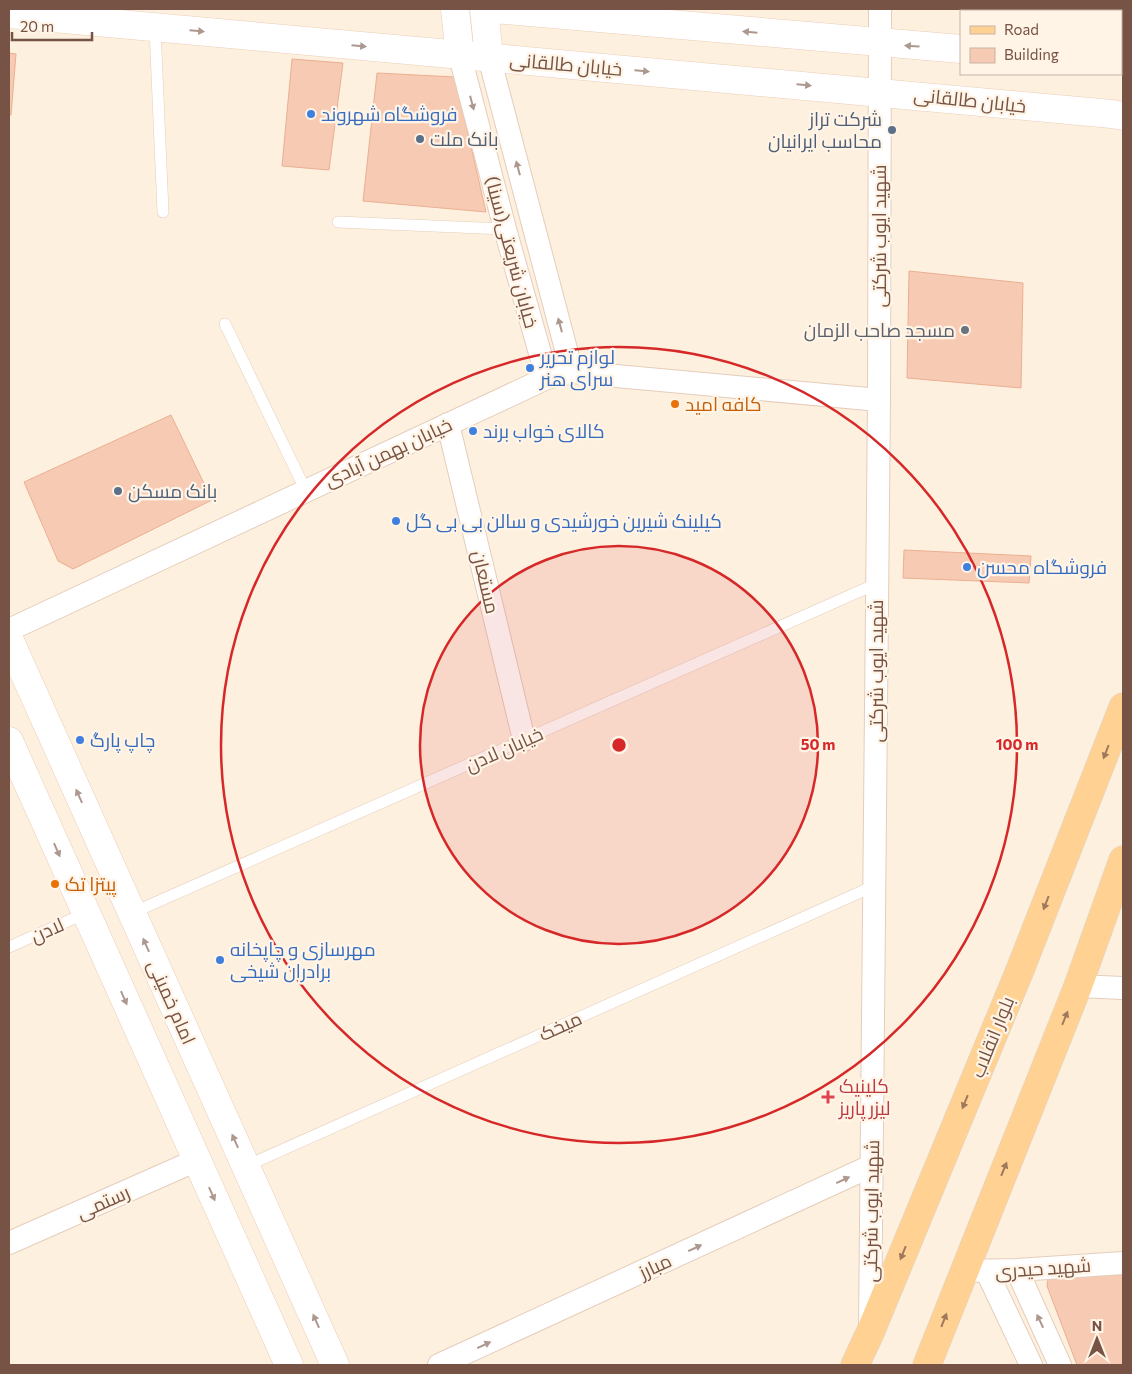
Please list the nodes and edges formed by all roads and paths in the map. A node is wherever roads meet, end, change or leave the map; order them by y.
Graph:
1 (455, 9) edge
2 (484, 9) edge
3 (494, 9) edge
4 (880, 9) edge
5 (9, 14) edge
6 (155, 28) junction
7 (880, 43) junction
8 (960, 49) edge
9 (460, 56) junction
10 (489, 57) junction
11 (879, 91) junction
12 (1123, 116) edge
13 (163, 212) dead end
14 (338, 222) dead end
15 (505, 229) junction
16 (225, 324) dead end
17 (572, 372) junction
18 (547, 378) junction
19 (879, 400) junction
20 (448, 424) junction
21 (306, 491) junction
22 (876, 584) junction
23 (9, 630) edge
24 (9, 639) edge
25 (1123, 706) edge
26 (524, 740) junction
27 (9, 741) edge
28 (1123, 860) edge
29 (874, 886) junction
30 (86, 913) junction
31 (132, 913) junction
32 (9, 947) edge
33 (1078, 986) junction
34 (1123, 988) edge
35 (197, 1160) junction
36 (246, 1166) junction
37 (871, 1166) junction
38 (9, 1244) edge
39 (1123, 1262) edge
40 (1016, 1270) junction
41 (975, 1271) junction
42 (870, 1333) junction
43 (289, 1365) edge
44 (336, 1365) edge
45 (440, 1365) edge
46 (855, 1365) edge
47 (927, 1365) edge
48 (1031, 1365) edge
49 (1060, 1365) edge

1 - 9 street, خیابان شریعتی(سینا)
2 - 10 street, خیابان شریعتی(سینا)
7 -> 3 street
4 - 7 street, شهید ایوب شرکتی
5 - 6 street, خیابان طالقانی
6 -> 9 street, خیابان طالقانی
6 - 13 lane
8 -> 7 street
7 - 11 street, شهید ایوب شرکتی
9 - 10 street, خیابان طالقانی
9 -> 15 street, خیابان شریعتی(سینا)
10 -> 11 street, خیابان طالقانی
17 -> 10 street, خیابان شریعتی(سینا)
11 - 12 street, خیابان طالقانی
11 - 19 street, شهید ایوب شرکتی
14 - 15 lane
15 - 18 street, خیابان شریعتی(سینا)
16 - 21 lane
17 - 18 street, خیابان بهمن آبادی
17 - 19 street, خیابان بهمن آبادی
18 - 20 street, خیابان بهمن آبادی
19 - 22 street, شهید ایوب شرکتی
20 - 21 street, خیابان بهمن آبادی
20 - 26 street, مستعان
21 - 23 street, خیابان بهمن آبادی
22 - 26 lane, خیابان لادن
22 - 29 street, شهید ایوب شرکتی
31 -> 24 street, امام خمینی
25 -> 42 main road, بلوار انقلاب
26 - 31 lane, خیابان لادن
27 -> 30 street
28 - 33 main road
29 - 36 lane, میخک
29 - 37 street, شهید ایوب شرکتی
30 - 32 lane, لادن
30 -> 35 street
36 -> 31 street, امام خمینی
33 - 34 street
41 -> 33 main road
35 - 38 street, رستمی
35 -> 43 street
44 -> 36 street, امام خمینی
37 - 42 street, شهید ایوب شرکتی
45 -> 37 street, مبارز
39 - 40 street, شهید حیدری
40 - 41 street, شهید حیدری
49 -> 40 street
47 -> 41 main road
41 - 48 street
42 - 46 main road, بلوار انقلاب

